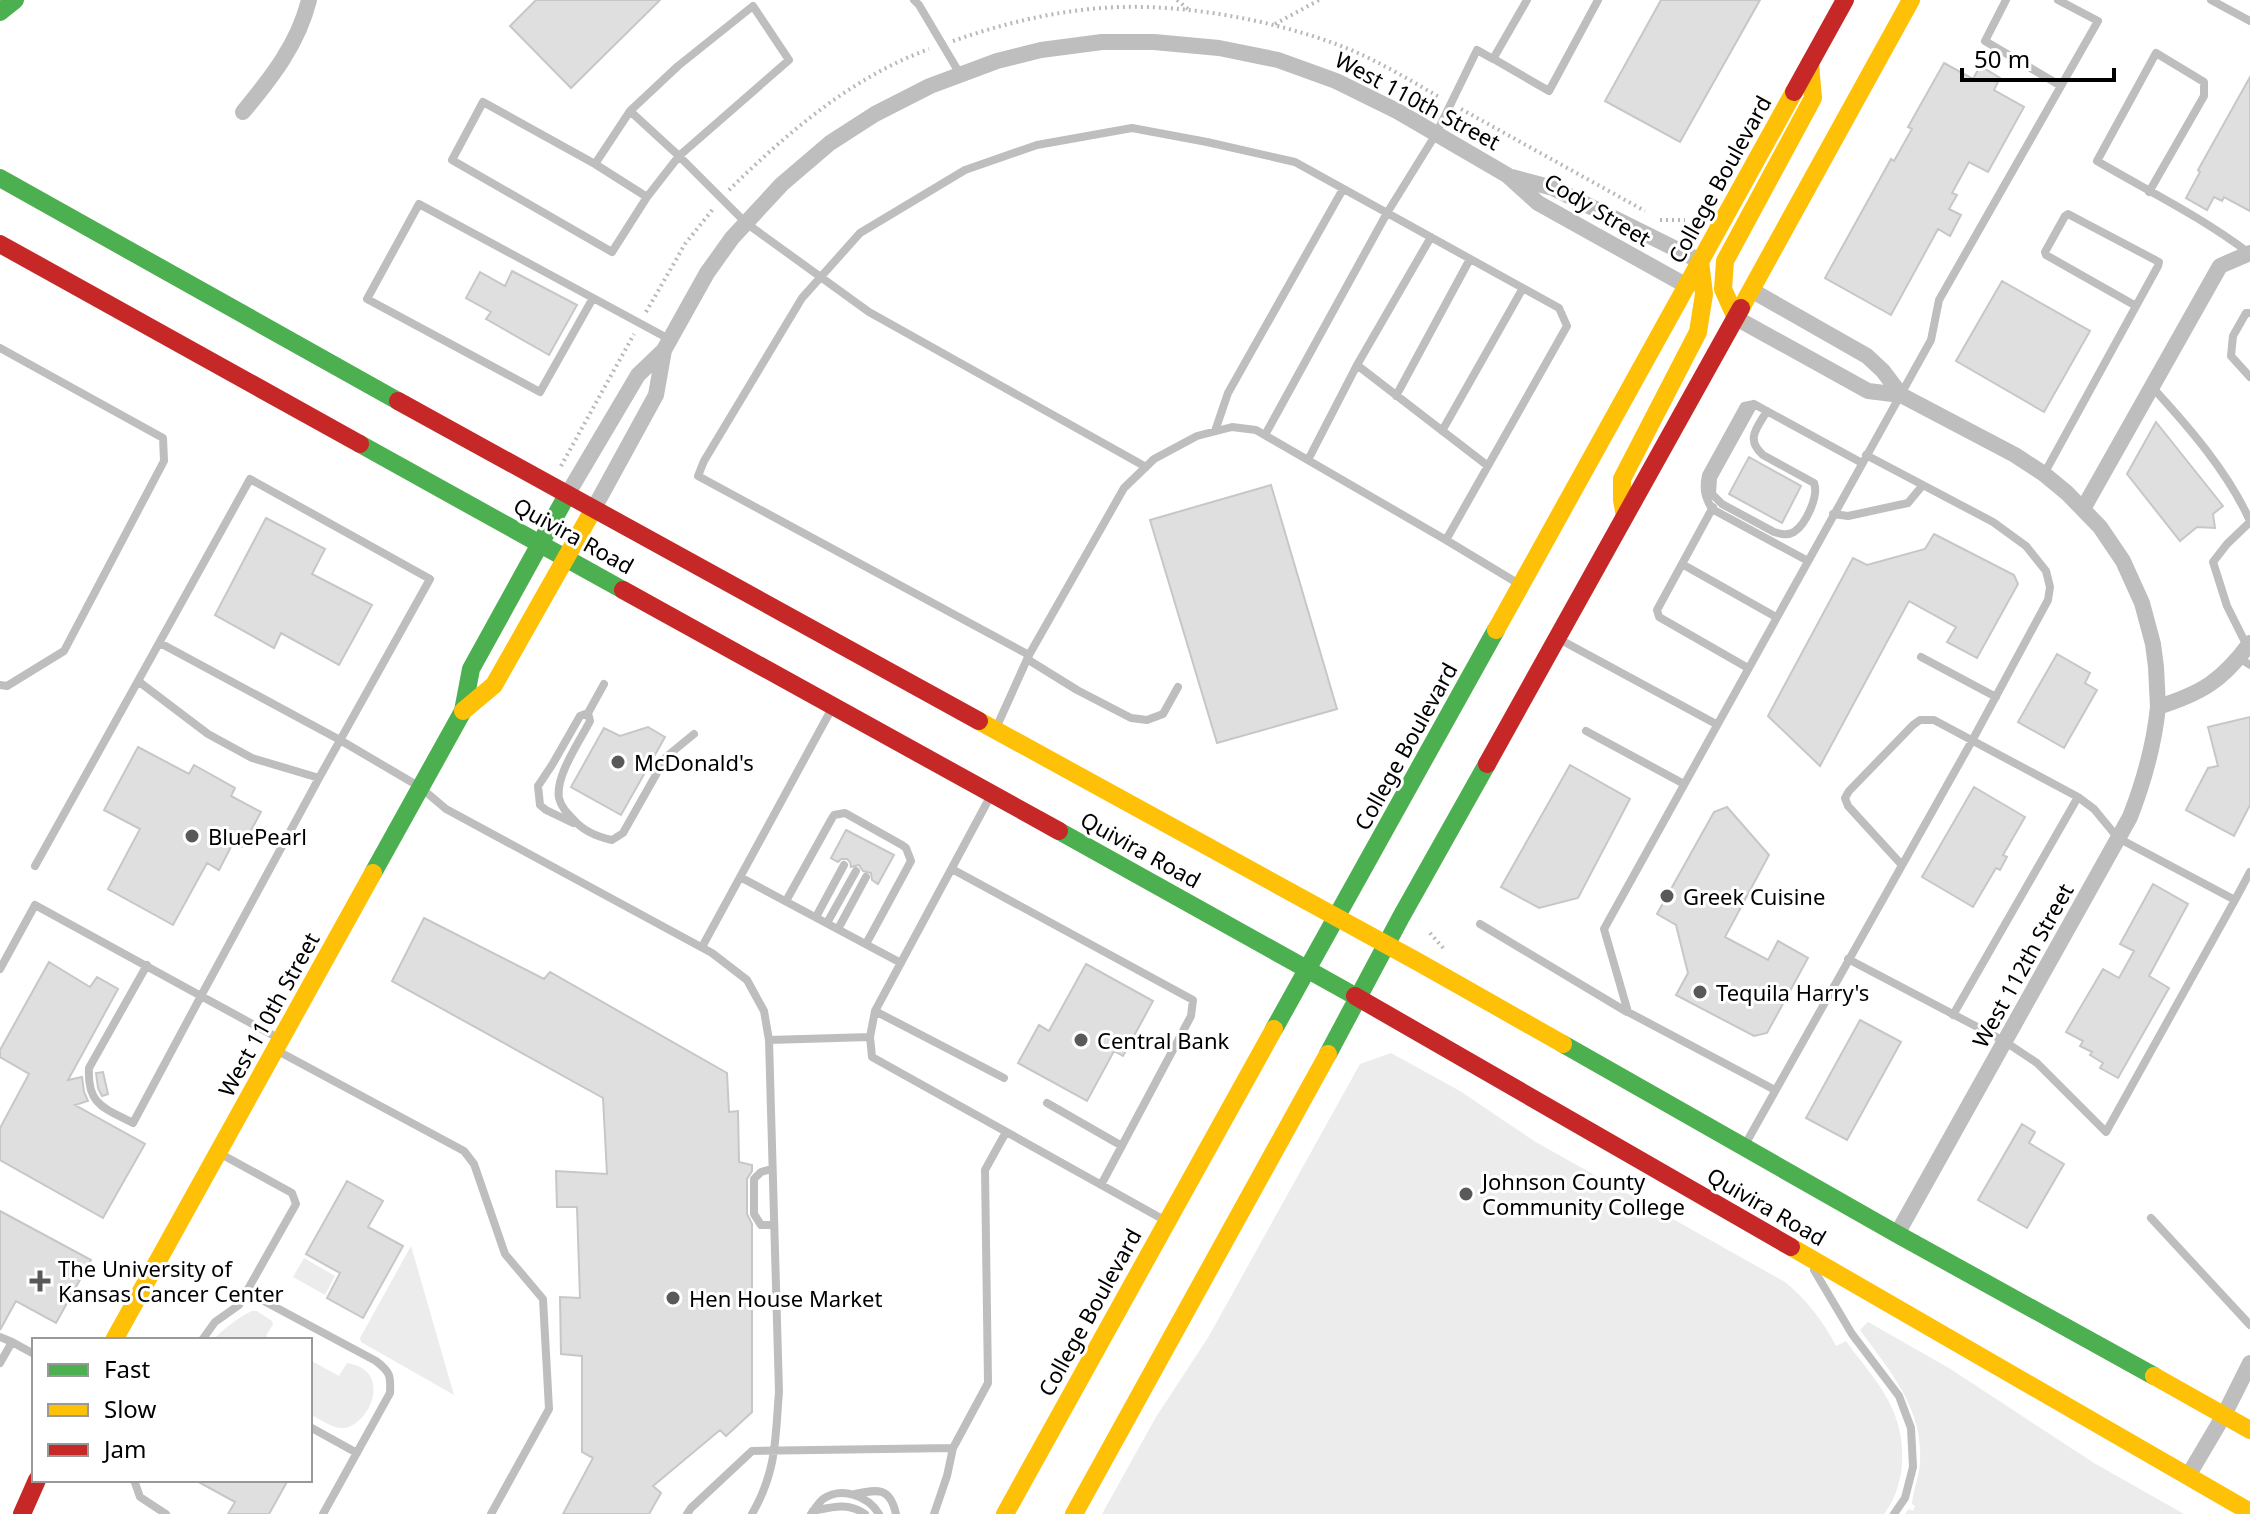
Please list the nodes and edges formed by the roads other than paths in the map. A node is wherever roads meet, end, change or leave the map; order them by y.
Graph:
1 (15, 0) edge
2 (309, 0) edge
3 (914, 0) edge
4 (1527, 0) edge
5 (1598, 0) edge
6 (1845, 0) edge
7 (1911, 0) edge
8 (2006, 0) edge
9 (2058, 0) edge
10 (2211, 0) edge
11 (0, 12) edge
12 (2250, 21) edge
13 (1492, 58) junction
14 (1810, 63) junction
15 (960, 75) junction
16 (2061, 86) junction
17 (630, 111) junction
18 (243, 112) dead end
19 (1436, 134) junction
20 (679, 156) junction
21 (595, 164) junction
22 (1507, 175) junction
23 (0, 178) edge
24 (1343, 189) junction
25 (2149, 192) junction
26 (647, 197) junction
27 (1387, 213) junction
28 (746, 223) junction
29 (1431, 237) junction
30 (0, 244) edge
31 (2250, 253) edge
32 (1470, 259) junction
33 (1700, 261) junction
34 (820, 277) junction
35 (1687, 286) junction
36 (1523, 288) junction
37 (1751, 290) junction
38 (593, 298) junction
39 (2136, 306) junction
40 (2250, 313) edge
41 (1736, 318) junction
42 (667, 345) junction
43 (0, 348) edge
44 (1357, 365) junction
45 (2250, 377) edge
46 (2152, 387) junction
47 (1901, 395) junction
48 (1396, 396) junction
49 (1767, 411) junction
50 (1215, 431) junction
51 (1442, 431) junction
52 (1265, 435) junction
53 (1864, 459) junction
54 (1308, 460) junction
55 (1488, 466) junction
56 (1146, 467) junction
57 (2044, 474) junction
58 (1922, 486) junction
59 (567, 495) junction
60 (1715, 505) junction
61 (2083, 509) junction
62 (593, 510) junction
63 (1833, 514) junction
64 (1625, 516) junction
65 (2250, 522) edge
66 (1446, 540) junction
67 (540, 544) junction
68 (566, 558) junction
69 (1808, 561) junction
70 (1682, 564) junction
71 (1521, 585) junction
72 (1776, 617) junction
73 (1558, 638) junction
74 (160, 643) junction
75 (2246, 653) edge
76 (1028, 657) junction
77 (1921, 657) dead end
78 (1748, 668) junction
79 (138, 681) junction
80 (604, 684) dead end
81 (0, 685) edge
82 (1178, 687) dead end
83 (1996, 697) junction
84 (833, 706) junction
85 (2158, 707) junction
86 (463, 711) junction
87 (588, 713) junction
88 (1716, 724) junction
89 (995, 730) junction
90 (1586, 731) dead end
91 (694, 734) dead end
92 (1973, 739) junction
93 (340, 740) junction
94 (319, 778) junction
95 (1684, 784) junction
96 (420, 787) junction
97 (992, 794) junction
98 (2078, 797) junction
99 (578, 825) junction
100 (866, 825) junction
101 (878, 832) junction
102 (860, 837) dead end
103 (888, 837) junction
104 (2118, 838) junction
105 (872, 843) dead end
106 (882, 849) dead end
107 (1901, 864) junction
108 (844, 865) dead end
109 (35, 866) dead end
110 (952, 869) junction
111 (856, 871) dead end
112 (2250, 872) edge
113 (740, 877) junction
114 (866, 877) dead end
115 (2235, 900) junction
116 (786, 901) junction
117 (816, 917) junction
118 (1337, 918) junction
119 (827, 923) junction
120 (1480, 924) dead end
121 (838, 929) junction
122 (866, 944) junction
123 (1386, 945) junction
124 (702, 947) junction
125 (1848, 959) junction
126 (901, 963) junction
127 (147, 965) junction
128 (1306, 968) junction
129 (0, 969) edge
130 (201, 996) junction
131 (1358, 999) junction
132 (875, 1011) junction
133 (1628, 1012) junction
134 (1953, 1015) junction
135 (870, 1037) junction
136 (769, 1040) junction
137 (2004, 1041) junction
138 (278, 1045) junction
139 (1004, 1078) dead end
140 (1775, 1090) junction
141 (1047, 1103) dead end
142 (1006, 1132) junction
143 (1122, 1146) junction
144 (1744, 1147) junction
145 (218, 1153) junction
146 (772, 1169) junction
147 (1101, 1185) junction
148 (2151, 1218) dead end
149 (1166, 1222) junction
150 (774, 1225) junction
151 (1897, 1234) junction
152 (1805, 1256) junction
153 (247, 1292) junction
154 (2250, 1325) edge
155 (0, 1337) edge
156 (115, 1338) edge
157 (203, 1338) edge
158 (12, 1342) junction
159 (32, 1353) edge
160 (0, 1363) edge
161 (2250, 1363) edge
162 (2224, 1415) junction
163 (312, 1428) edge
164 (2250, 1430) edge
165 (953, 1448) junction
166 (775, 1451) junction
167 (357, 1453) junction
168 (2188, 1476) junction
169 (36, 1482) edge
170 (135, 1482) edge
171 (854, 1494) junction
172 (2250, 1512) edge
173 (812, 1513) edge
174 (22, 1514) edge
175 (166, 1514) edge
176 (323, 1514) edge
177 (491, 1514) edge
178 (687, 1514) edge
179 (752, 1514) edge
180 (865, 1514) edge
181 (879, 1514) edge
182 (896, 1514) edge
183 (934, 1514) edge
184 (1005, 1514) edge
185 (1074, 1514) edge
186 (1894, 1514) edge

1 - 11 main road
2 - 18 street
3 - 15 lane
4 - 13 lane
5 - 13 lane
6 - 14 main road, College Boulevard
7 - 37 main road
8 - 16 lane
9 - 16 lane
10 - 12 lane
13 - 19 lane
14 - 33 main road, College Boulevard
14 - 41 main road
15 - 19 street, West 110th Street
15 - 28 street, West 110th Street
16 - 47 lane
17 - 20 lane
17 - 20 lane
17 - 21 lane
19 - 22 street, West 110th Street
19 - 27 lane
20 - 26 lane
20 - 28 lane
21 - 26 lane
21 - 26 lane
22 - 33 street, Cody Street
22 - 35 street, Cody Street
23 - 59 main road, Quivira Road
24 - 27 lane
24 - 34 lane
24 - 50 lane
25 - 25 lane
25 - 31 lane
27 - 29 lane
27 - 52 lane
28 - 34 lane
28 - 42 street, West 110th Street
29 - 32 lane
29 - 44 lane
30 - 67 main road, Quivira Road
31 - 46 street
32 - 36 lane
32 - 48 lane
33 - 35 main road, College Boulevard
33 - 64 main road
34 - 56 lane
34 - 76 lane
35 - 71 main road, College Boulevard
36 - 51 lane
36 - 55 lane
37 - 41 main road
37 - 47 street, West 112th Street
38 - 38 lane
38 - 42 lane
39 - 39 lane
39 - 57 lane
40 - 45 lane
41 - 47 street, West 112th Street
41 - 64 main road
42 - 59 street, West 110th Street
42 - 62 street, West 110th Street
43 - 81 lane
44 - 48 lane
44 - 54 lane
46 - 61 street
46 - 65 lane
47 - 53 lane
47 - 57 street, West 112th Street
48 - 51 lane
49 - 53 lane
49 - 60 lane
49 - 60 lane
50 - 52 lane
50 - 56 lane
51 - 55 lane
52 - 54 lane
53 - 58 lane
53 - 63 lane
54 - 66 lane
55 - 66 lane
56 - 76 lane
57 - 61 street, West 112th Street
58 - 63 lane
58 - 83 lane
59 - 62 main road, Quivira Road
59 - 67 main road, West 110th Street
60 - 69 lane
60 - 70 lane
61 - 85 street, West 112th Street
62 - 68 main road, West 110th Street
62 - 89 main road, Quivira Road
63 - 69 lane
64 - 73 main road
65 - 75 lane
66 - 71 lane
67 - 68 main road, Quivira Road
67 - 86 main road, West 110th Street
68 - 84 main road, Quivira Road
68 - 86 main road, West 110th Street
69 - 72 lane
70 - 72 lane
70 - 78 lane
71 - 118 main road, College Boulevard
72 - 78 lane
73 - 88 lane
73 - 123 main road
74 - 79 lane
74 - 93 lane
74 - 93 lane
75 - 85 street
76 - 82 lane
76 - 89 lane
77 - 83 lane
78 - 88 lane
79 - 94 lane
79 - 109 lane
80 - 87 lane
83 - 92 lane
84 - 97 main road, Quivira Road
84 - 113 lane
85 - 104 street, West 112th Street
86 - 96 main road, West 110th Street
87 - 99 lane
87 - 99 lane
88 - 95 lane
89 - 118 main road, Quivira Road
90 - 95 lane
91 - 99 lane
92 - 98 lane
92 - 107 lane
92 - 107 lane
93 - 94 lane
93 - 96 lane
94 - 130 lane
95 - 133 lane
96 - 124 lane
96 - 138 main road, West 110th Street
97 - 110 lane
97 - 128 main road, Quivira Road
98 - 104 lane
98 - 134 lane
100 - 101 lane
100 - 102 lane
100 - 116 lane
101 - 103 lane
101 - 105 lane
103 - 106 lane
103 - 122 lane
104 - 115 lane
104 - 137 street, West 112th Street
107 - 125 lane
108 - 117 lane
110 - 126 lane
110 - 143 lane
111 - 119 lane
112 - 115 lane
113 - 116 lane
113 - 124 lane
114 - 121 lane
115 - 137 lane
116 - 117 lane
117 - 119 lane
118 - 123 main road, Quivira Road
118 - 128 main road, College Boulevard
119 - 121 lane
120 - 133 lane
121 - 122 lane
122 - 126 lane
123 - 131 main road
123 - 144 main road, Quivira Road
124 - 136 lane
125 - 134 lane
125 - 140 lane
126 - 132 lane
127 - 129 lane
127 - 130 lane
127 - 130 lane
128 - 131 main road, Quivira Road
128 - 149 main road, College Boulevard
130 - 138 lane
131 - 152 main road, Quivira Road
131 - 185 main road
132 - 135 lane
132 - 139 lane
133 - 140 lane
134 - 137 lane
135 - 136 lane
135 - 142 lane
136 - 146 lane
137 - 151 street, West 112th Street
138 - 145 main road, West 110th Street
138 - 177 lane
140 - 144 lane
141 - 143 lane
142 - 147 lane
142 - 165 lane
143 - 147 lane
144 - 151 main road, Quivira Road
145 - 153 lane
145 - 156 main road, West 110th Street
146 - 150 lane
146 - 150 lane
147 - 149 lane
148 - 154 lane
149 - 184 main road, College Boulevard
150 - 166 lane
151 - 162 main road, Quivira Road
152 - 168 main road, Quivira Road
152 - 186 lane
153 - 157 lane
153 - 167 lane
155 - 158 lane
158 - 159 lane
158 - 160 lane
161 - 162 street
162 - 164 main road, Quivira Road
162 - 168 street
163 - 167 lane
165 - 166 lane
165 - 183 lane
166 - 178 lane
166 - 179 lane
167 - 176 lane
168 - 172 main road, Quivira Road
169 - 174 main road
170 - 175 lane
171 - 173 lane
171 - 181 lane
171 - 182 lane
173 - 180 lane

